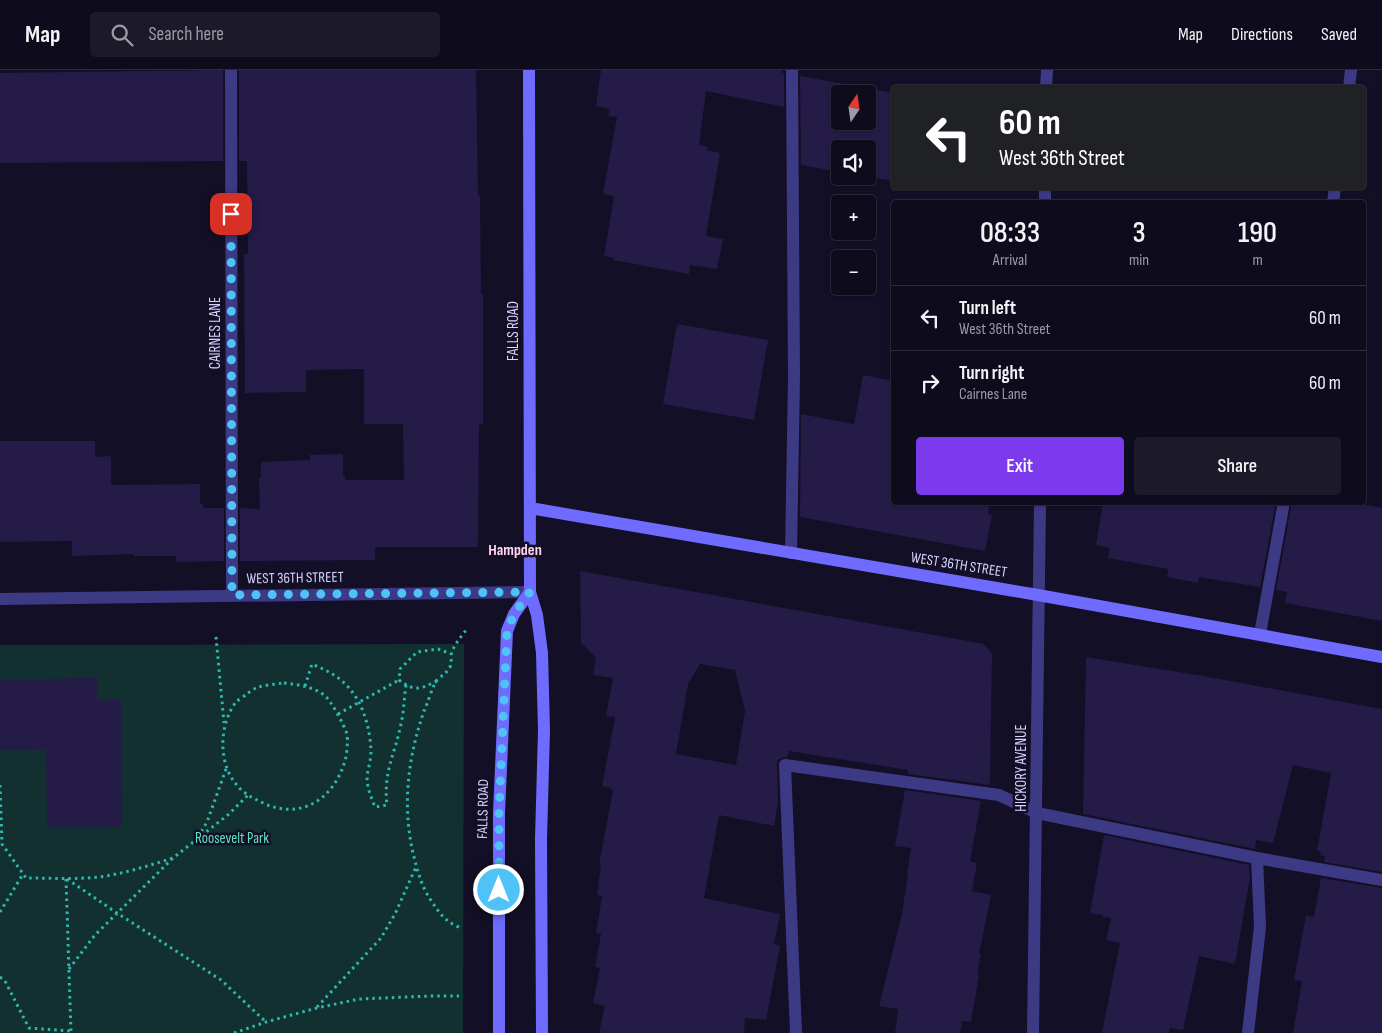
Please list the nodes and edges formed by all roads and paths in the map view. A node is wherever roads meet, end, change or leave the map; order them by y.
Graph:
1 (231, 70) edge
2 (529, 70) edge
3 (792, 70) edge
4 (1046, 70) edge
5 (1351, 70) edge
6 (1046, 85) edge
7 (1349, 85) edge
8 (1040, 505) edge
9 (1283, 505) edge
10 (530, 508) junction
11 (790, 553) junction
12 (530, 592) junction
13 (232, 595) junction
14 (1038, 595) junction
15 (0, 598) edge
16 (466, 630) dead end
17 (1260, 634) junction
18 (216, 637) dead end
19 (451, 654) junction
20 (1382, 657) edge
21 (399, 680) junction
22 (437, 681) junction
23 (406, 685) junction
24 (305, 686) junction
25 (358, 702) junction
26 (338, 714) junction
27 (224, 724) junction
28 (226, 768) junction
29 (0, 785) edge
30 (248, 795) junction
31 (1037, 813) junction
32 (197, 839) junction
33 (173, 858) junction
34 (1257, 858) junction
35 (416, 866) junction
36 (23, 874) junction
37 (66, 878) junction
38 (1382, 880) edge
39 (0, 912) edge
40 (117, 913) junction
41 (459, 927) dead end
42 (69, 969) junction
43 (0, 977) edge
44 (459, 996) dead end
45 (316, 1008) junction
46 (266, 1022) junction
47 (72, 1032) edge
48 (234, 1033) edge
49 (499, 1033) edge
50 (542, 1033) edge
51 (796, 1033) edge
52 (1033, 1033) edge
53 (1248, 1033) edge

1 - 13 street, CAIRNES LANE
2 - 10 main road, FALLS ROAD
3 - 11 street
4 - 6 street
5 - 7 street
8 - 14 street, HICKORY AVENUE
9 - 17 street
10 - 11 main road, WEST 36TH STREET
10 - 12 main road, FALLS ROAD
11 - 14 main road, WEST 36TH STREET
12 - 13 street, WEST 36TH STREET
12 - 49 main road, FALLS ROAD
12 - 50 main road, FALLS ROAD
13 - 15 street, WEST 36TH STREET
14 - 17 main road, WEST 36TH STREET
14 - 31 street, HICKORY AVENUE
16 - 19 path
17 - 20 main road, WEST 36TH STREET
18 - 27 path
19 - 21 path
19 - 22 path
21 - 23 path
21 - 25 path
22 - 23 path
22 - 35 path
23 - 25 path
24 - 25 path
24 - 26 path
24 - 27 path
25 - 26 path
26 - 30 path
27 - 28 path
28 - 30 path
28 - 32 path
29 - 36 path
30 - 32 path
31 - 34 street
31 - 51 street
31 - 52 street, HICKORY AVENUE
32 - 33 path
33 - 37 path
33 - 40 path
34 - 38 street
34 - 53 street
35 - 41 path
35 - 45 path
36 - 37 path
36 - 39 path
37 - 40 path
37 - 42 path
40 - 42 path
40 - 46 path
42 - 47 path
43 - 47 path
44 - 45 path
45 - 46 path
46 - 48 path

